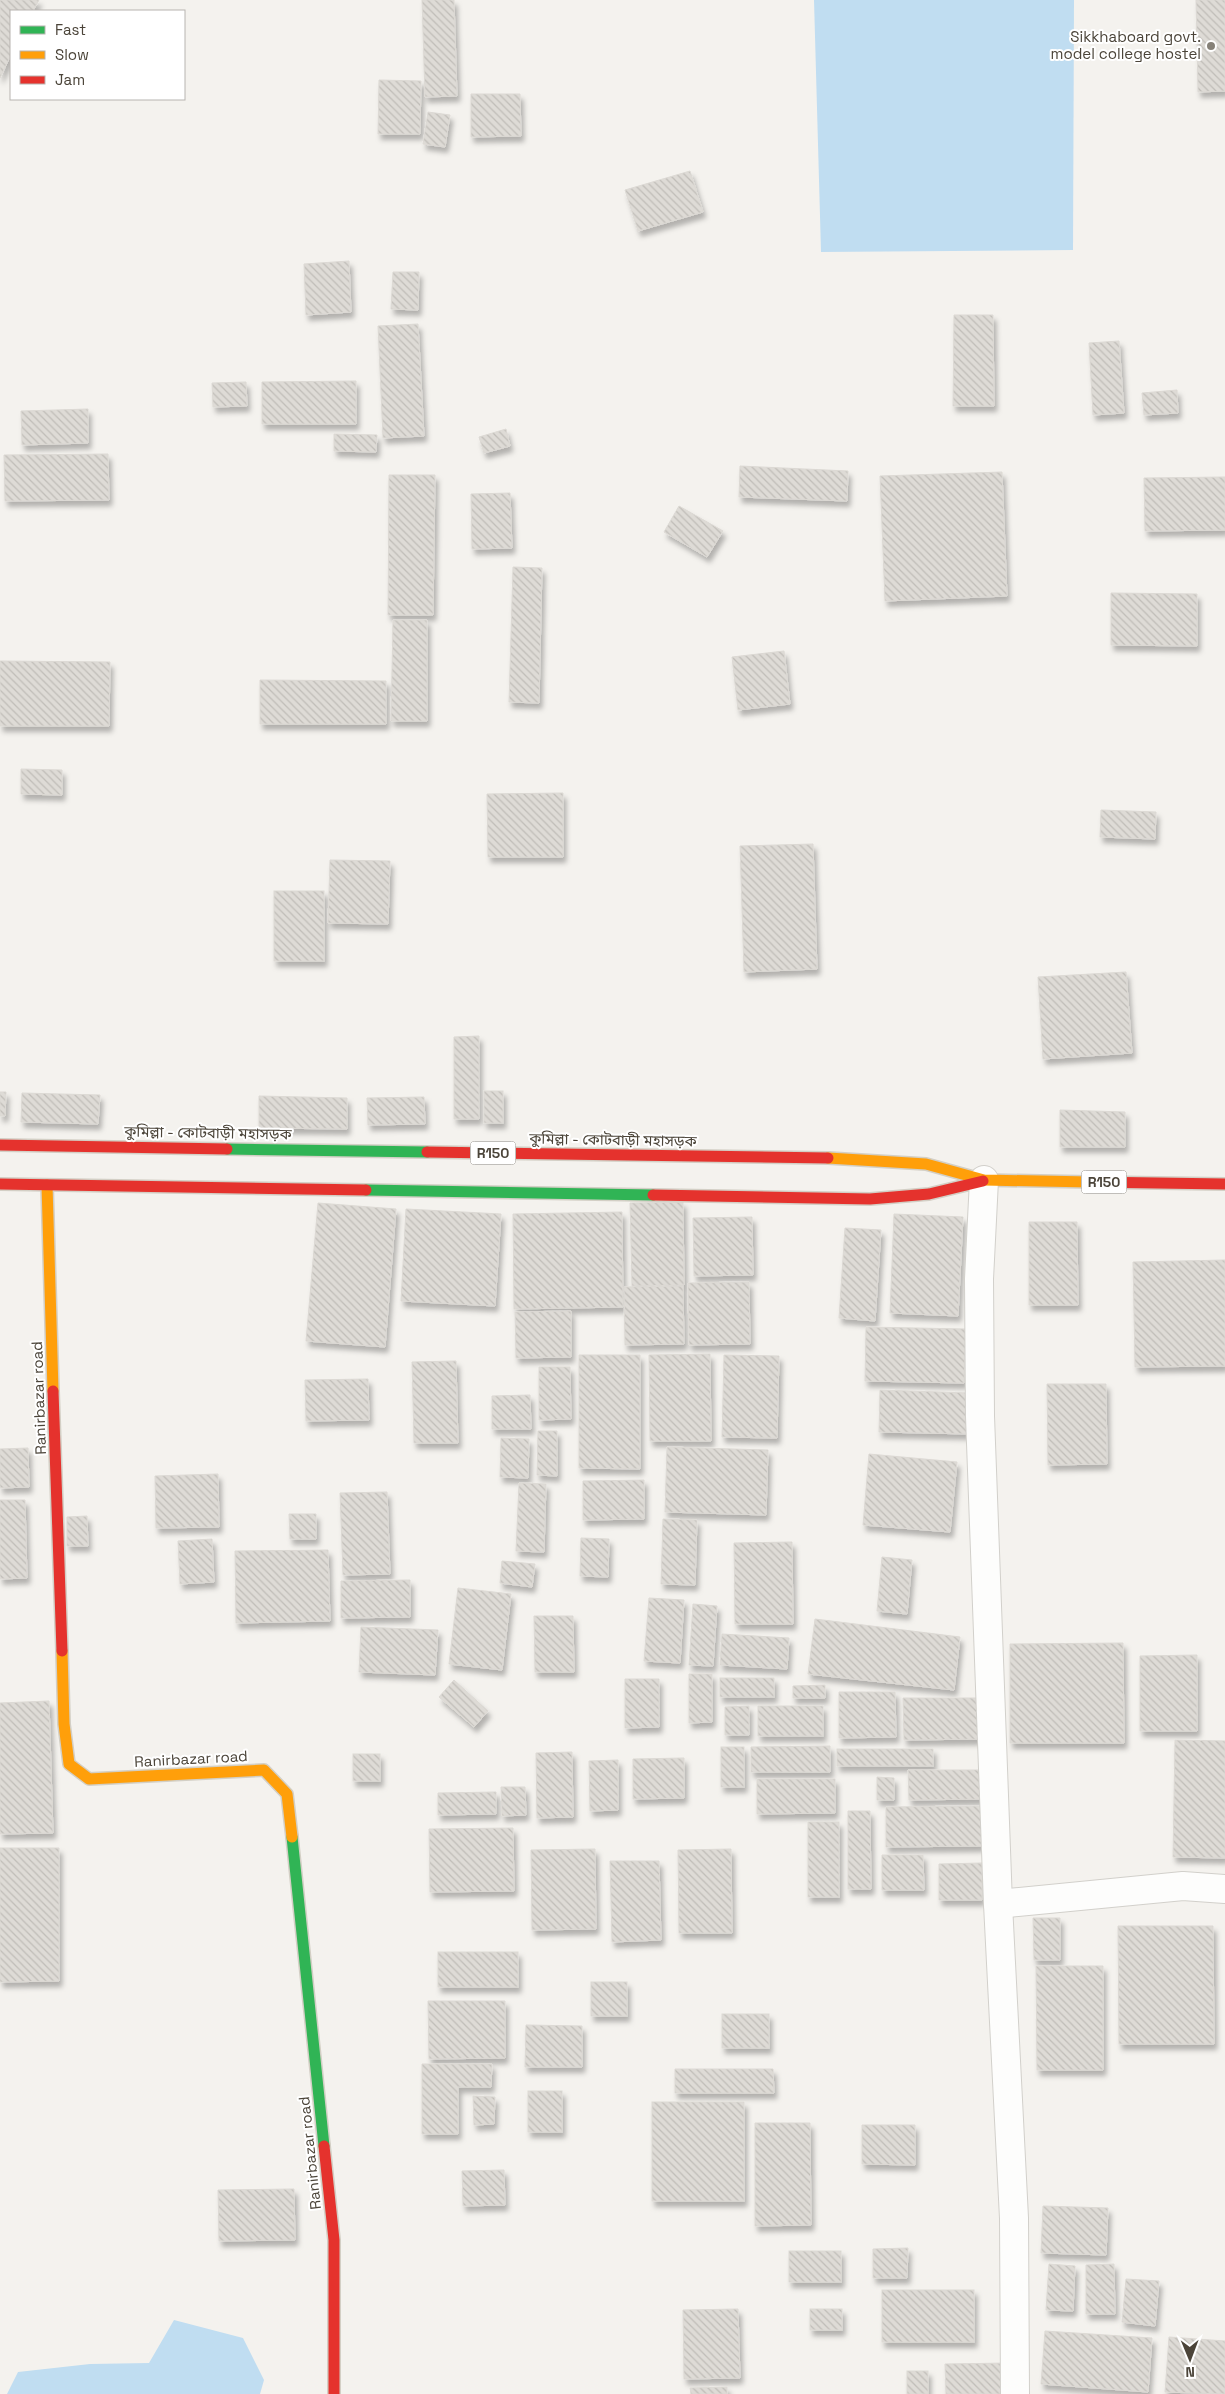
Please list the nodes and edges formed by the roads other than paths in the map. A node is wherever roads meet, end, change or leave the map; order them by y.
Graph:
1 (0, 1145) edge
2 (126, 1146) junction
3 (984, 1180) junction
4 (0, 1184) edge
5 (1225, 1184) edge
6 (47, 1185) junction
7 (126, 1187) junction
8 (1225, 1889) edge
9 (998, 1904) junction
10 (334, 2394) edge
11 (1015, 2394) edge

1 - 2 main road, কুমিল্লা - কোটবাড়ী মহাসড়ক / R150
2 - 3 main road, কুমিল্লা - কোটবাড়ী মহাসড়ক / R150
2 - 7 main road
3 - 5 main road, কুমিল্লা - কোটবাড়ী মহাসড়ক / R150
3 - 7 main road, কুমিল্লা - কোটবাড়ী মহাসড়ক / R150
3 - 9 street
4 - 6 main road, কুমিল্লা - কোটবাড়ী মহাসড়ক / R150
6 - 7 main road, কুমিল্লা - কোটবাড়ী মহাসড়ক / R150
6 - 10 main road, Ranirbazar road
8 - 9 street
9 - 11 street

